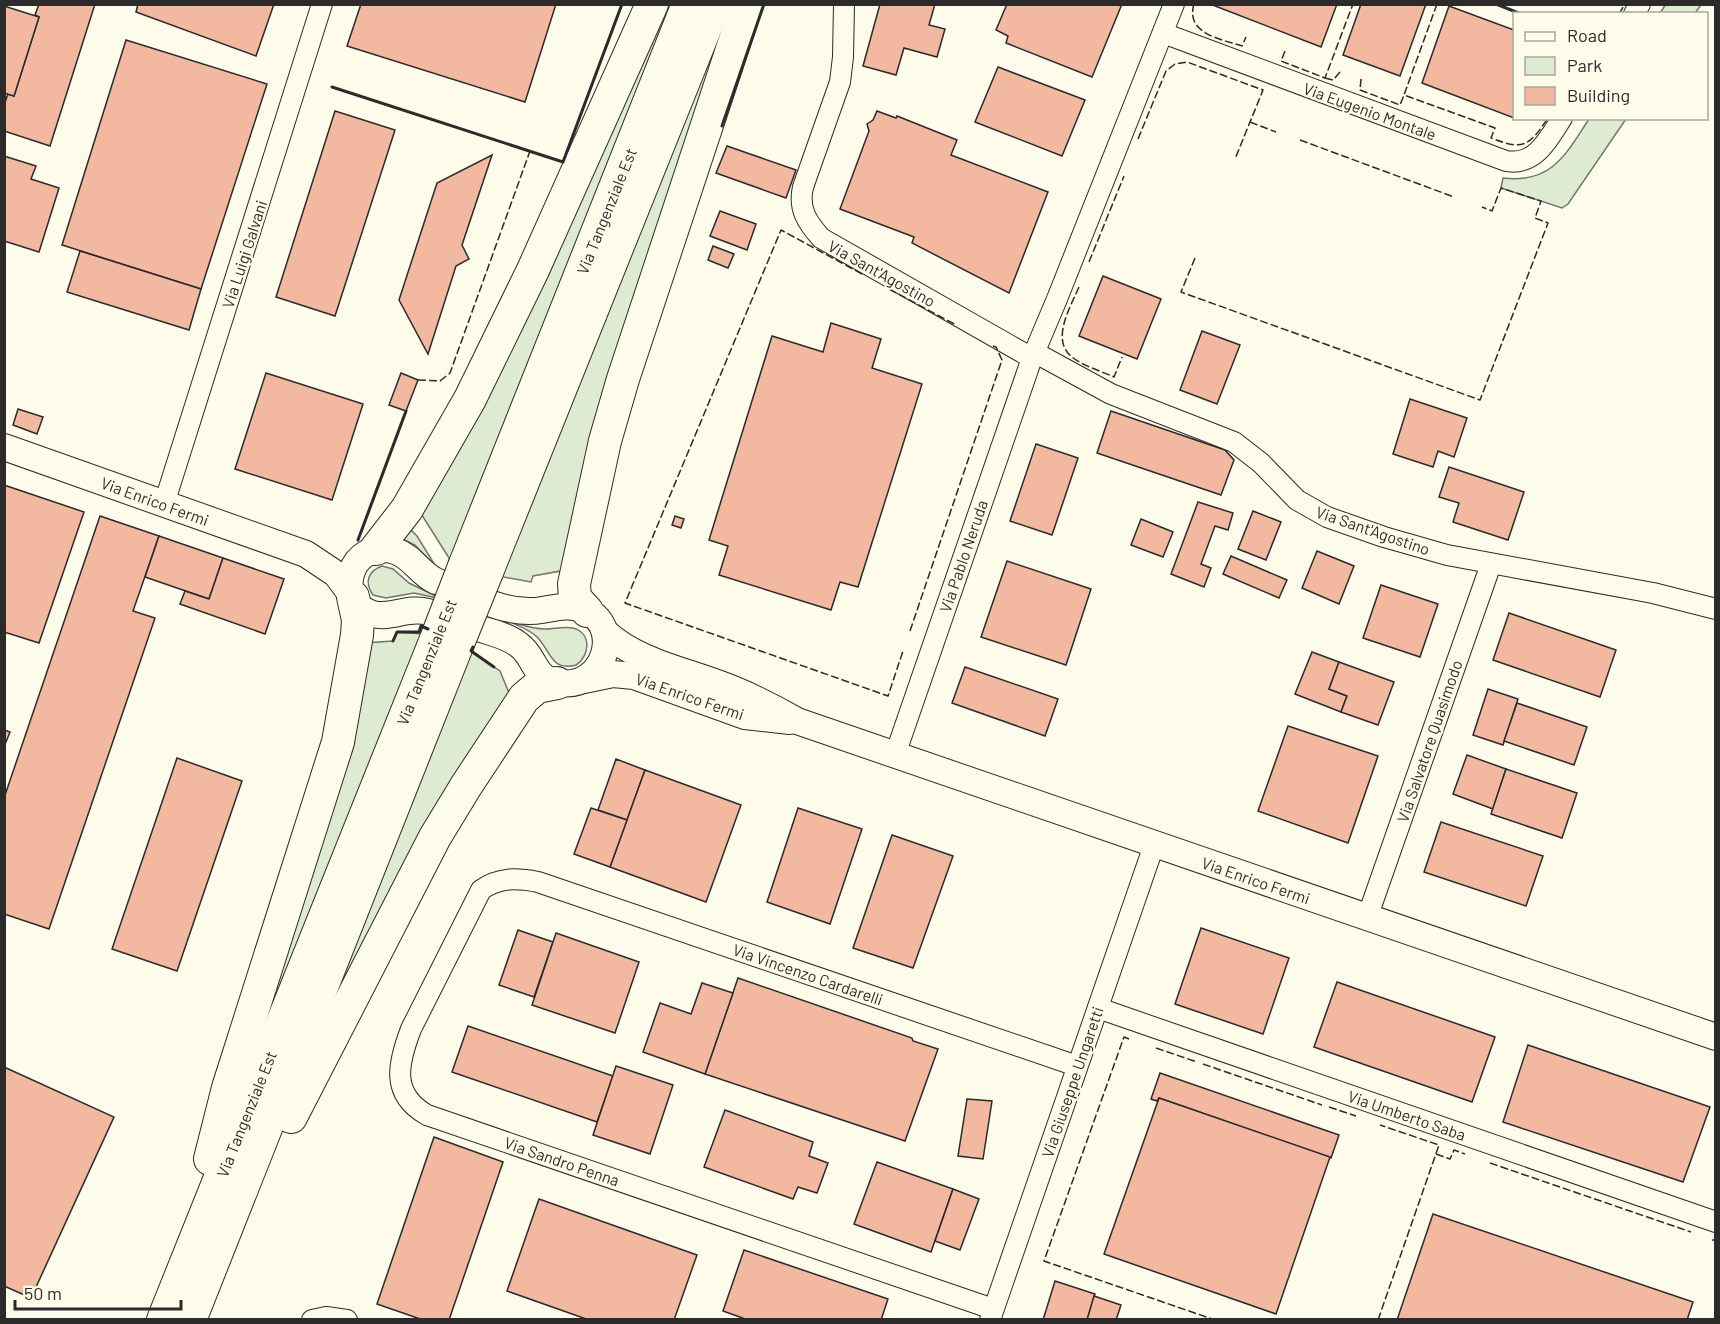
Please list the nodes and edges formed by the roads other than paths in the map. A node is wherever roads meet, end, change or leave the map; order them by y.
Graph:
1 (322, 4) edge
2 (652, 4) edge
3 (688, 4) edge
4 (715, 4) edge
5 (747, 4) edge
6 (844, 4) edge
7 (1174, 4) edge
8 (1163, 33) junction
9 (1561, 120) edge
10 (1033, 355) junction
11 (4, 447) edge
12 (164, 504) junction
13 (371, 551) junction
14 (306, 554) junction
15 (1491, 564) junction
16 (476, 568) junction
17 (436, 582) dead end
18 (353, 597) junction
19 (492, 604) dead end
20 (1716, 609) edge
21 (596, 621) junction
22 (451, 631) junction
23 (570, 681) junction
24 (797, 721) junction
25 (895, 755) junction
26 (1154, 845) junction
27 (538, 882) joint
28 (1367, 918) junction
29 (1098, 1008) junction
30 (1716, 1037) edge
31 (1077, 1066) junction
32 (1716, 1222) edge
33 (209, 1275) junction
34 (179, 1281) junction
35 (992, 1314) edge
36 (163, 1320) edge
37 (190, 1320) edge
38 (312, 1320) edge
39 (348, 1320) edge

1 - 12 street, Via Luigi Galvani
2 - 13 main road
3 - 16 main road, Via Tangenziale Est
4 - 16 main road, Via Tangenziale Est
5 - 21 main road
6 - 10 street, Via Sant'Agostino
7 - 8 street
8 - 9 street, Via Eugenio Montale
8 - 10 street
10 - 15 street, Via Sant'Agostino
10 - 25 street, Via Pablo Neruda
11 - 12 street, Via Enrico Fermi
12 - 14 street, Via Enrico Fermi
13 - 14 street, Via Enrico Fermi
13 - 17 street, Via Enrico Fermi
13 - 18 street
14 - 18 street, Via Enrico Fermi
15 - 20 street, Via Sant'Agostino
15 - 28 street, Via Salvatore Quasimodo
16 - 22 main road, Via Tangenziale Est, bridge
18 - 22 street, Via Enrico Fermi
18 - 34 main road
19 - 21 street, Via Enrico Fermi
21 - 23 street
21 - 24 street, Via Enrico Fermi
22 - 23 street, Via Enrico Fermi
22 - 33 main road, Via Tangenziale Est
22 - 34 main road, Via Tangenziale Est
23 - 24 street, Via Enrico Fermi
23 - 33 main road
24 - 25 street, Via Enrico Fermi
25 - 26 street, Via Enrico Fermi
26 - 28 street, Via Enrico Fermi
26 - 29 street, Via Giuseppe Ungaretti
27 - 31 street, Via Vincenzo Cardarelli
27 - 35 street, Via Sandro Penna
28 - 30 street, Via Enrico Fermi
29 - 31 street, Via Giuseppe Ungaretti
29 - 32 street, Via Umberto Saba
31 - 35 street, Via Giuseppe Ungaretti
33 - 37 main road, Via Tangenziale Est
34 - 36 main road, Via Tangenziale Est
38 - 39 street

